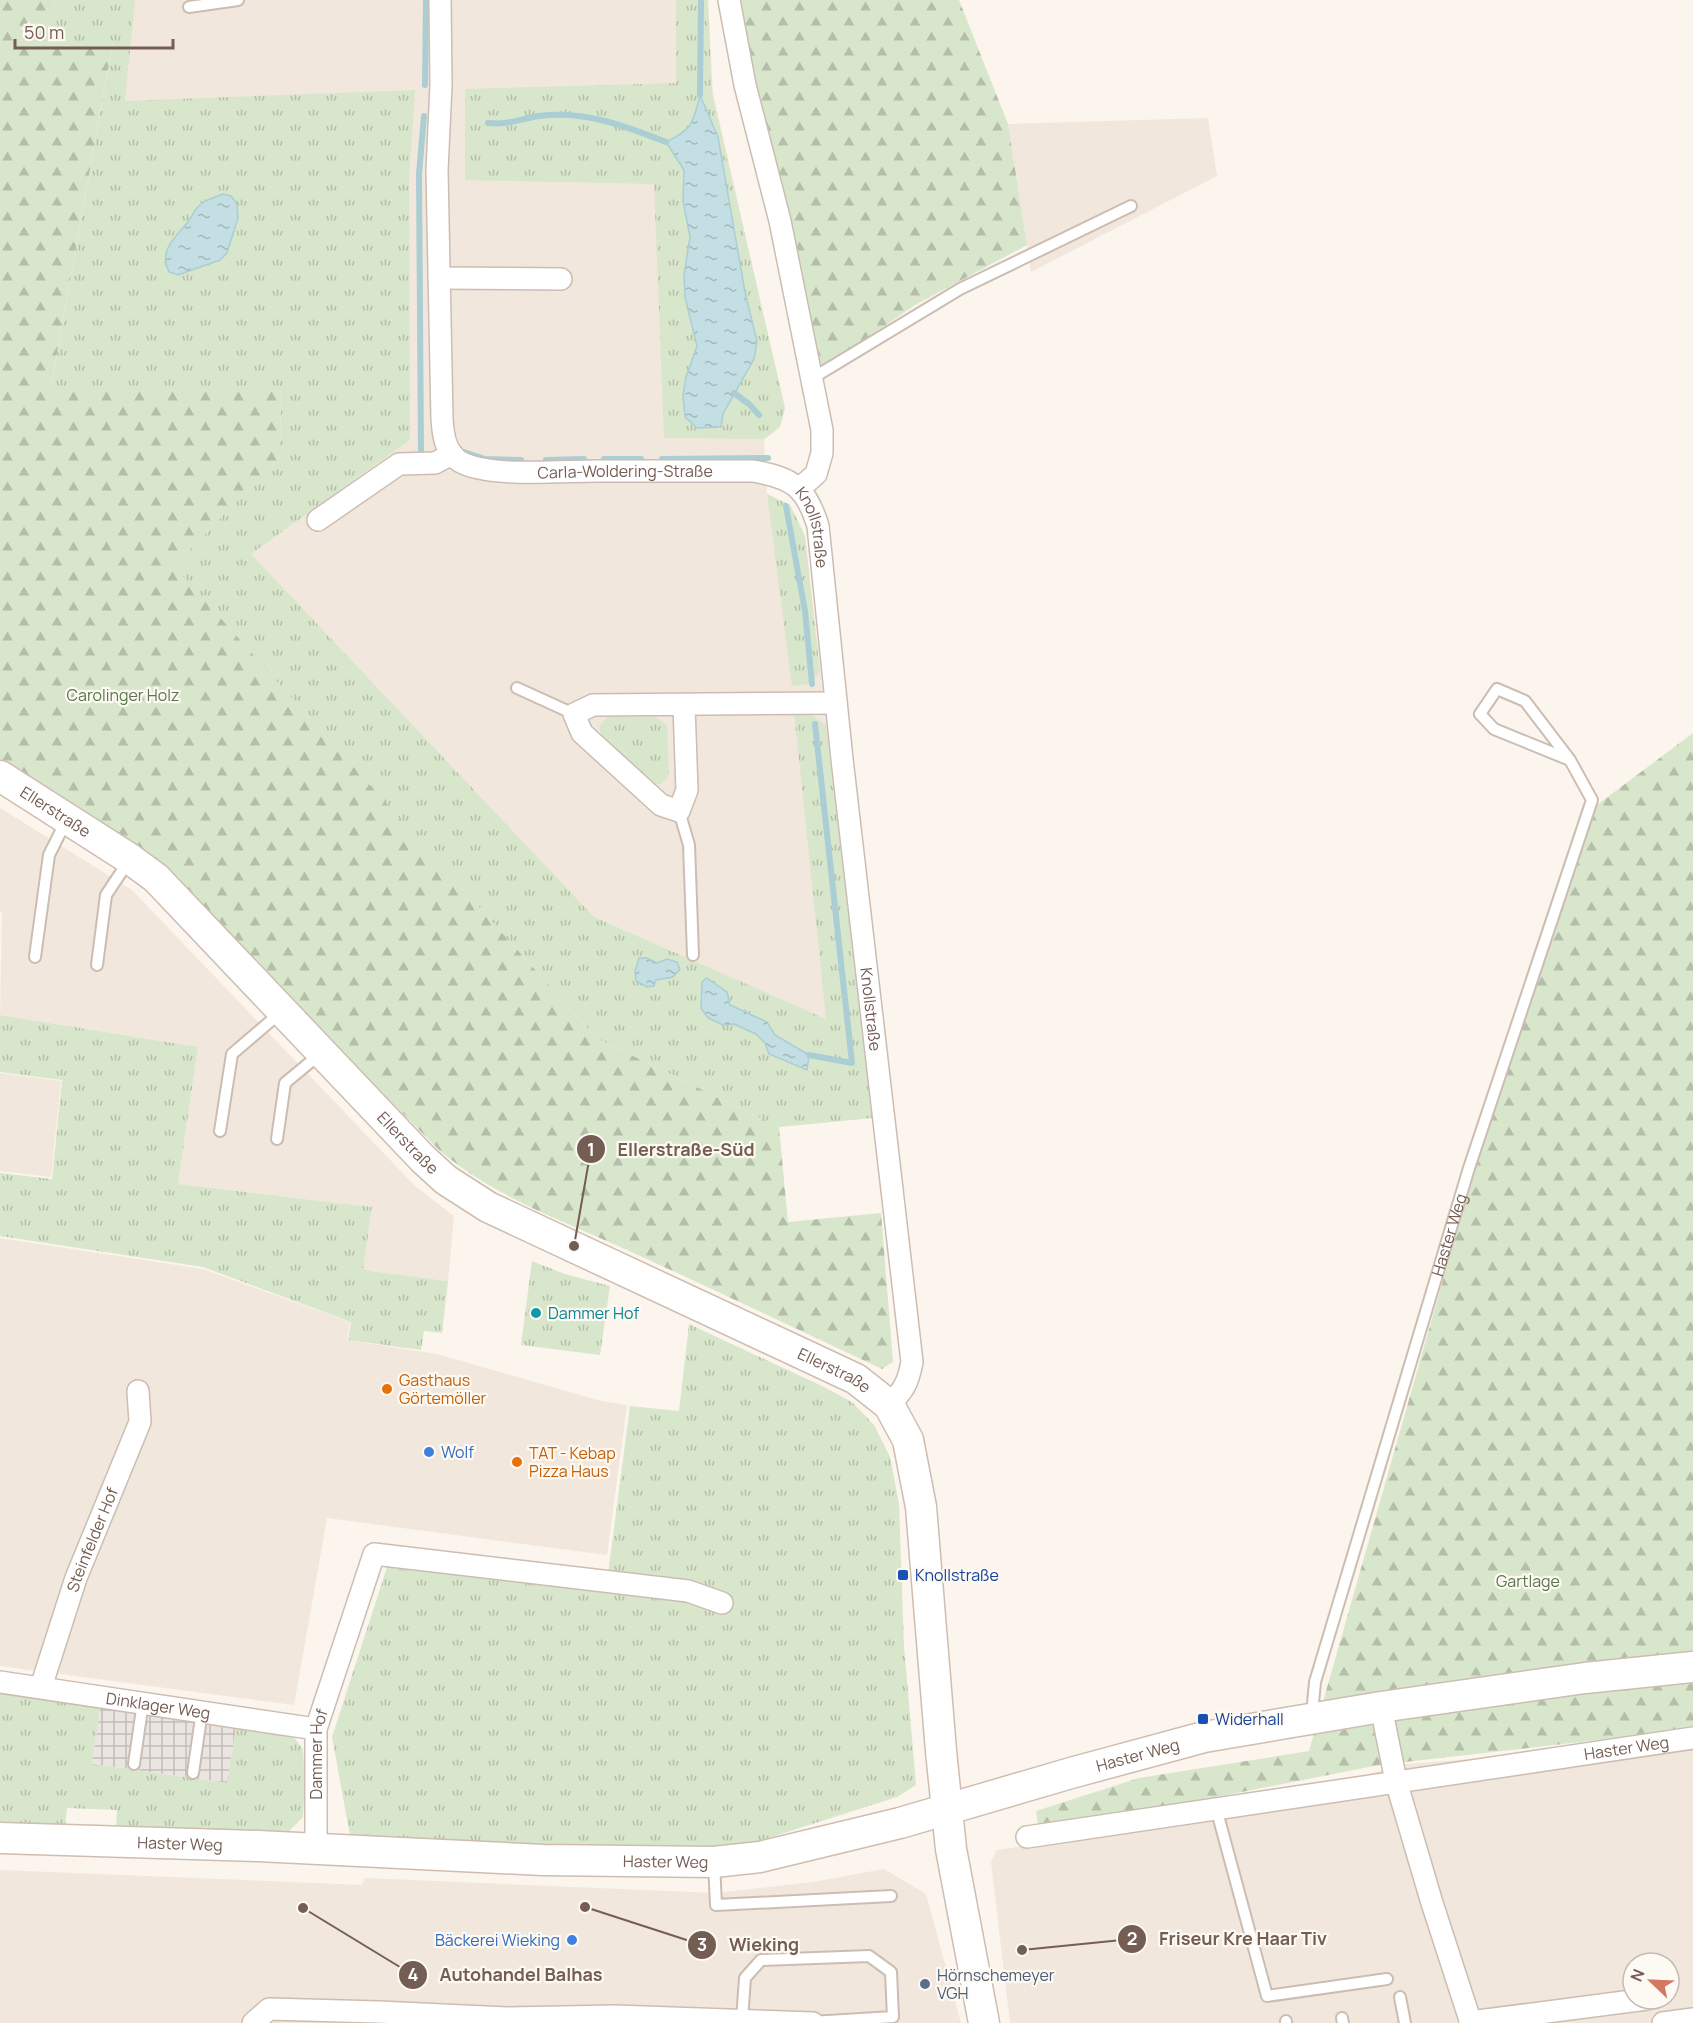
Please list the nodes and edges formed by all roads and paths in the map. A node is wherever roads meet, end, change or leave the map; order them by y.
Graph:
1 (238, 0) edge
2 (440, 0) edge
3 (729, 0) edge
4 (189, 7) dead end
5 (1131, 206) dead end
6 (439, 278) junction
7 (561, 279) dead end
8 (811, 379) junction
9 (452, 454) junction
10 (800, 488) junction
11 (318, 520) dead end
12 (517, 688) dead end
13 (836, 703) junction
14 (684, 706) junction
15 (574, 714) junction
16 (1570, 760) junction
17 (0, 776) edge
18 (679, 811) junction
19 (67, 819) junction
20 (130, 859) junction
21 (693, 955) dead end
22 (35, 957) dead end
23 (97, 965) dead end
24 (282, 1010) junction
25 (322, 1053) junction
26 (220, 1131) dead end
27 (277, 1139) dead end
28 (138, 1391) dead end
29 (889, 1405) junction
30 (722, 1603) dead end
31 (1693, 1667) edge
32 (0, 1683) edge
33 (42, 1688) junction
34 (143, 1702) junction
35 (1381, 1707) junction
36 (202, 1711) junction
37 (1315, 1719) junction
38 (316, 1729) junction
39 (1693, 1738) edge
40 (134, 1764) dead end
41 (193, 1773) dead end
42 (1396, 1781) junction
43 (1216, 1808) junction
44 (946, 1809) junction
45 (1027, 1837) dead end
46 (0, 1838) edge
47 (316, 1848) junction
48 (714, 1862) junction
49 (891, 1896) dead end
50 (1387, 1979) dead end
51 (1400, 1997) dead end
52 (1621, 2003) edge
53 (379, 2017) edge
54 (1693, 2019) edge
55 (614, 2020) edge
56 (742, 2020) junction
57 (254, 2023) edge
58 (812, 2023) edge
59 (984, 2023) edge
60 (1405, 2023) edge
61 (1471, 2023) edge
62 (1663, 2023) edge

1 - 4 lane
2 - 6 street
3 - 8 street, Knollstraße
5 - 8 lane
6 - 7 street
6 - 9 street
8 - 10 street, Knollstraße
9 - 10 street, Carla-Woldering-Straße
9 - 11 street
10 - 13 street, Knollstraße
12 - 15 lane
13 - 14 street
13 - 29 street, Knollstraße
14 - 15 street
14 - 18 street
15 - 18 street
16 - 16 lane, Haster Weg
16 - 37 lane, Haster Weg
17 - 19 street, Ellerstraße
18 - 21 lane
19 - 20 street, Ellerstraße
19 - 22 lane
20 - 23 lane
20 - 24 street, Ellerstraße
24 - 25 street, Ellerstraße
24 - 26 lane
25 - 27 lane
25 - 29 street, Ellerstraße
28 - 33 street, Steinfelder Hof
29 - 44 street
30 - 38 street, Dammer Hof
31 - 35 street, Haster Weg
32 - 33 street, Dinklager Weg
33 - 34 street, Dinklager Weg
34 - 36 street, Dinklager Weg
34 - 40 lane
35 - 37 street, Haster Weg
35 - 42 street
36 - 38 street, Dinklager Weg
36 - 41 lane
37 - 44 street, Haster Weg
38 - 47 street, Dammer Hof
39 - 42 street, Haster Weg
42 - 43 street, Haster Weg
42 - 61 street
43 - 45 street, Haster Weg
43 - 50 lane
44 - 48 street, Haster Weg
44 - 59 street
46 - 47 street, Haster Weg
47 - 48 street, Haster Weg
48 - 49 lane
51 - 60 lane
52 - 61 street
53 - 55 street
53 - 57 street
54 - 62 street
55 - 56 street
56 - 58 street
56 - 58 lane

